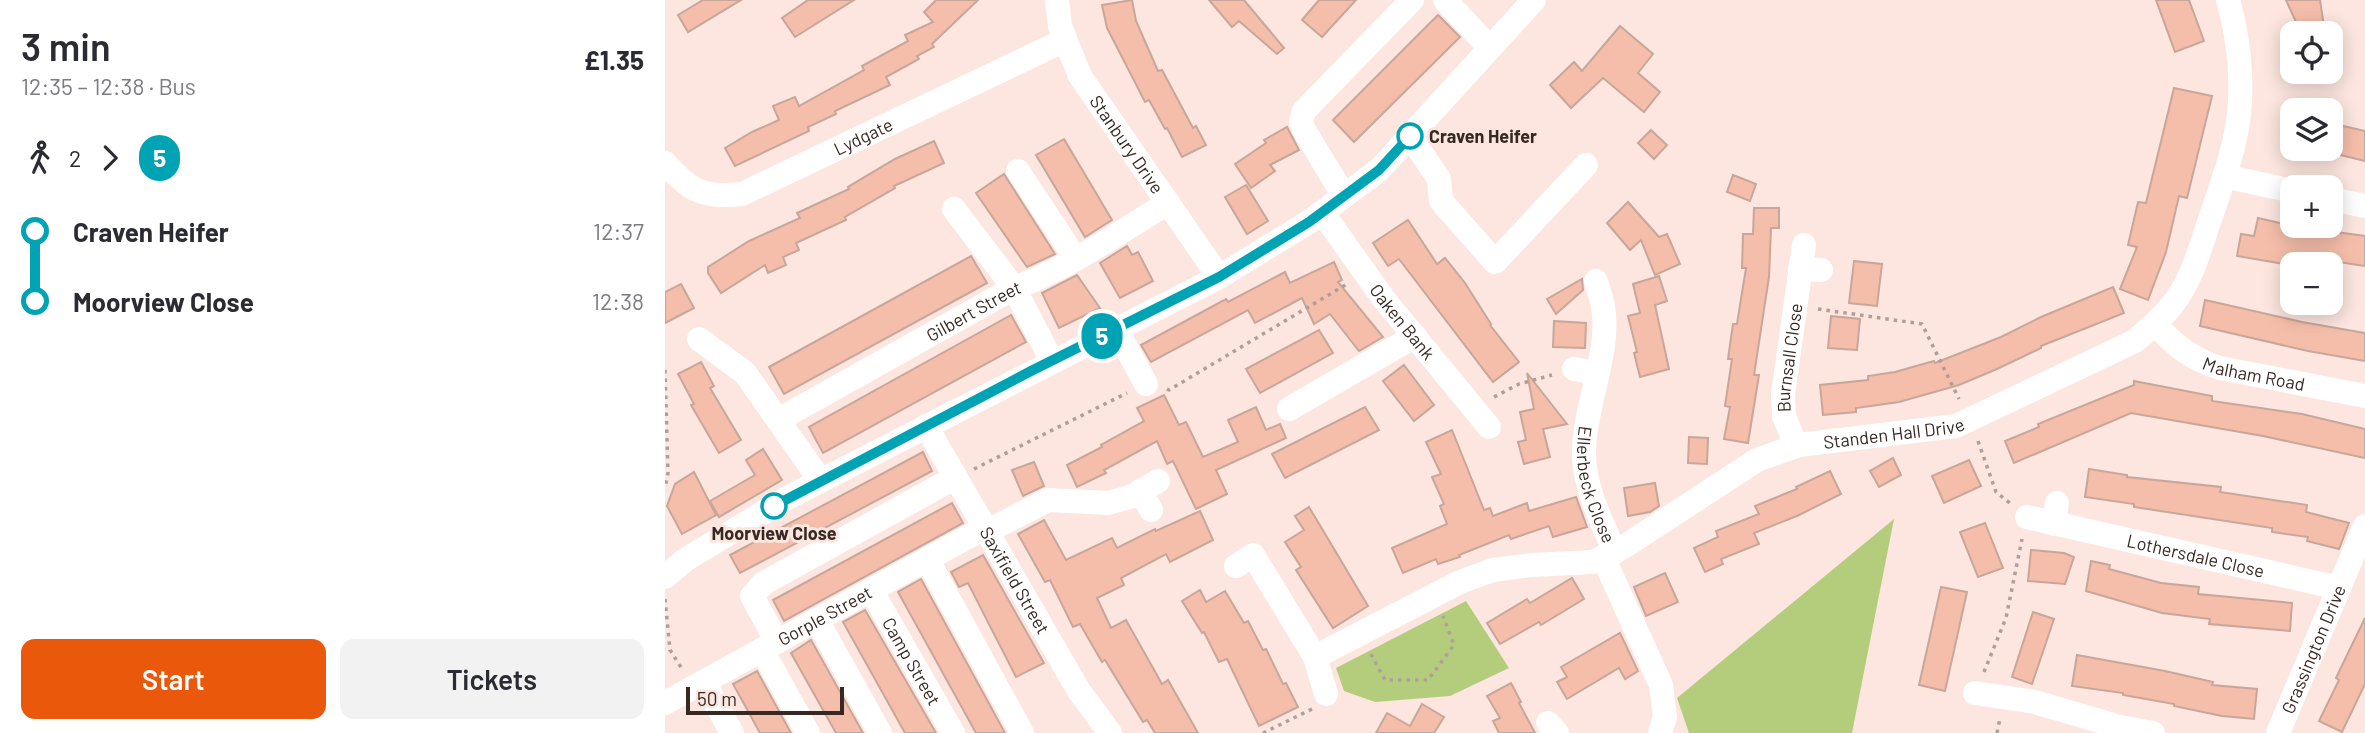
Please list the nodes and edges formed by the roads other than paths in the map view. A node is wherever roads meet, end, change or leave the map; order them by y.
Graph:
1 (1056, 0) edge
2 (1412, 0) edge
3 (1445, 0) edge
4 (1534, 0) edge
5 (2228, 0) edge
6 (1065, 40) junction
7 (1490, 48) junction
8 (1410, 136) junction
9 (665, 163) edge
10 (1586, 165) dead end
11 (1019, 171) dead end
12 (2224, 176) junction
13 (2280, 188) edge
14 (1344, 196) junction
15 (2343, 201) edge
16 (1168, 203) junction
17 (2365, 206) edge
18 (954, 209) dead end
19 (1322, 212) junction
20 (1076, 259) junction
21 (1809, 261) dead end
22 (1219, 277) junction
23 (1595, 281) dead end
24 (1014, 288) junction
25 (2155, 324) junction
26 (1116, 328) junction
27 (1415, 336) junction
28 (699, 339) dead end
29 (1052, 360) junction
30 (1146, 384) dead end
31 (2365, 396) edge
32 (1289, 409) dead end
33 (1483, 419) road end
34 (778, 420) junction
35 (926, 426) junction
36 (1796, 446) junction
37 (956, 477) junction
38 (820, 481) junction
39 (1150, 494) dead end
40 (2027, 517) road end
41 (2365, 526) edge
42 (987, 529) junction
43 (1252, 555) dead end
44 (1609, 555) junction
45 (927, 559) junction
46 (669, 565) edge
47 (2339, 588) junction
48 (871, 590) junction
49 (817, 620) junction
50 (769, 646) junction
51 (1315, 657) junction
52 (704, 682) junction
53 (1975, 693) road end
54 (1326, 694) road end
55 (665, 703) edge
56 (2140, 732) edge
57 (732, 733) edge
58 (808, 733) edge
59 (880, 733) edge
60 (953, 733) edge
61 (1022, 733) edge
62 (1110, 733) edge
63 (1660, 733) edge
64 (2278, 733) edge

1 - 6 street, Stanbury Drive
2 - 14 street
3 - 7 street
4 - 7 street
5 - 12 street, Standen Hall Drive
6 - 9 street, Lydgate
6 - 16 street, Stanbury Drive
7 - 8 street
8 - 10 street
8 - 14 street
11 - 20 street
12 - 13 street
12 - 25 street, Standen Hall Drive
14 - 19 street
15 - 17 street
16 - 20 street, Gilbert Street
16 - 22 street, Stanbury Drive
18 - 24 street
19 - 22 street
19 - 27 street, Oaken Bank
20 - 24 street, Gilbert Street
21 - 36 street, Burnsall Close
22 - 26 street
23 - 44 street, Ellerbeck Close
24 - 29 street
24 - 34 street, Gilbert Street
25 - 31 street, Malham Road
25 - 36 street, Standen Hall Drive
26 - 29 street
26 - 30 street
27 - 32 street
27 - 33 street, Oaken Bank
28 - 34 street
29 - 35 street
34 - 38 street
35 - 37 street, Saxifield Street
35 - 38 street
36 - 44 street, Standen Hall Drive
37 - 42 street, Saxifield Street
37 - 50 street
38 - 46 street
39 - 42 street, Gorple Street
40 - 47 street, Lothersdale Close
41 - 47 street, Grassington Drive
42 - 45 street, Gorple Street
42 - 62 street, Saxifield Street
43 - 51 street
44 - 51 street, Standen Hall Drive
44 - 63 street, Ellerbeck Close
45 - 48 street, Gorple Street
45 - 61 street
47 - 64 street, Grassington Drive
48 - 49 street, Gorple Street
48 - 60 street, Camp Street
49 - 50 street, Gorple Street
49 - 59 street
50 - 52 street, Gorple Street
50 - 58 street
51 - 54 street
52 - 55 street, Gorple Street
52 - 57 street
53 - 56 street

